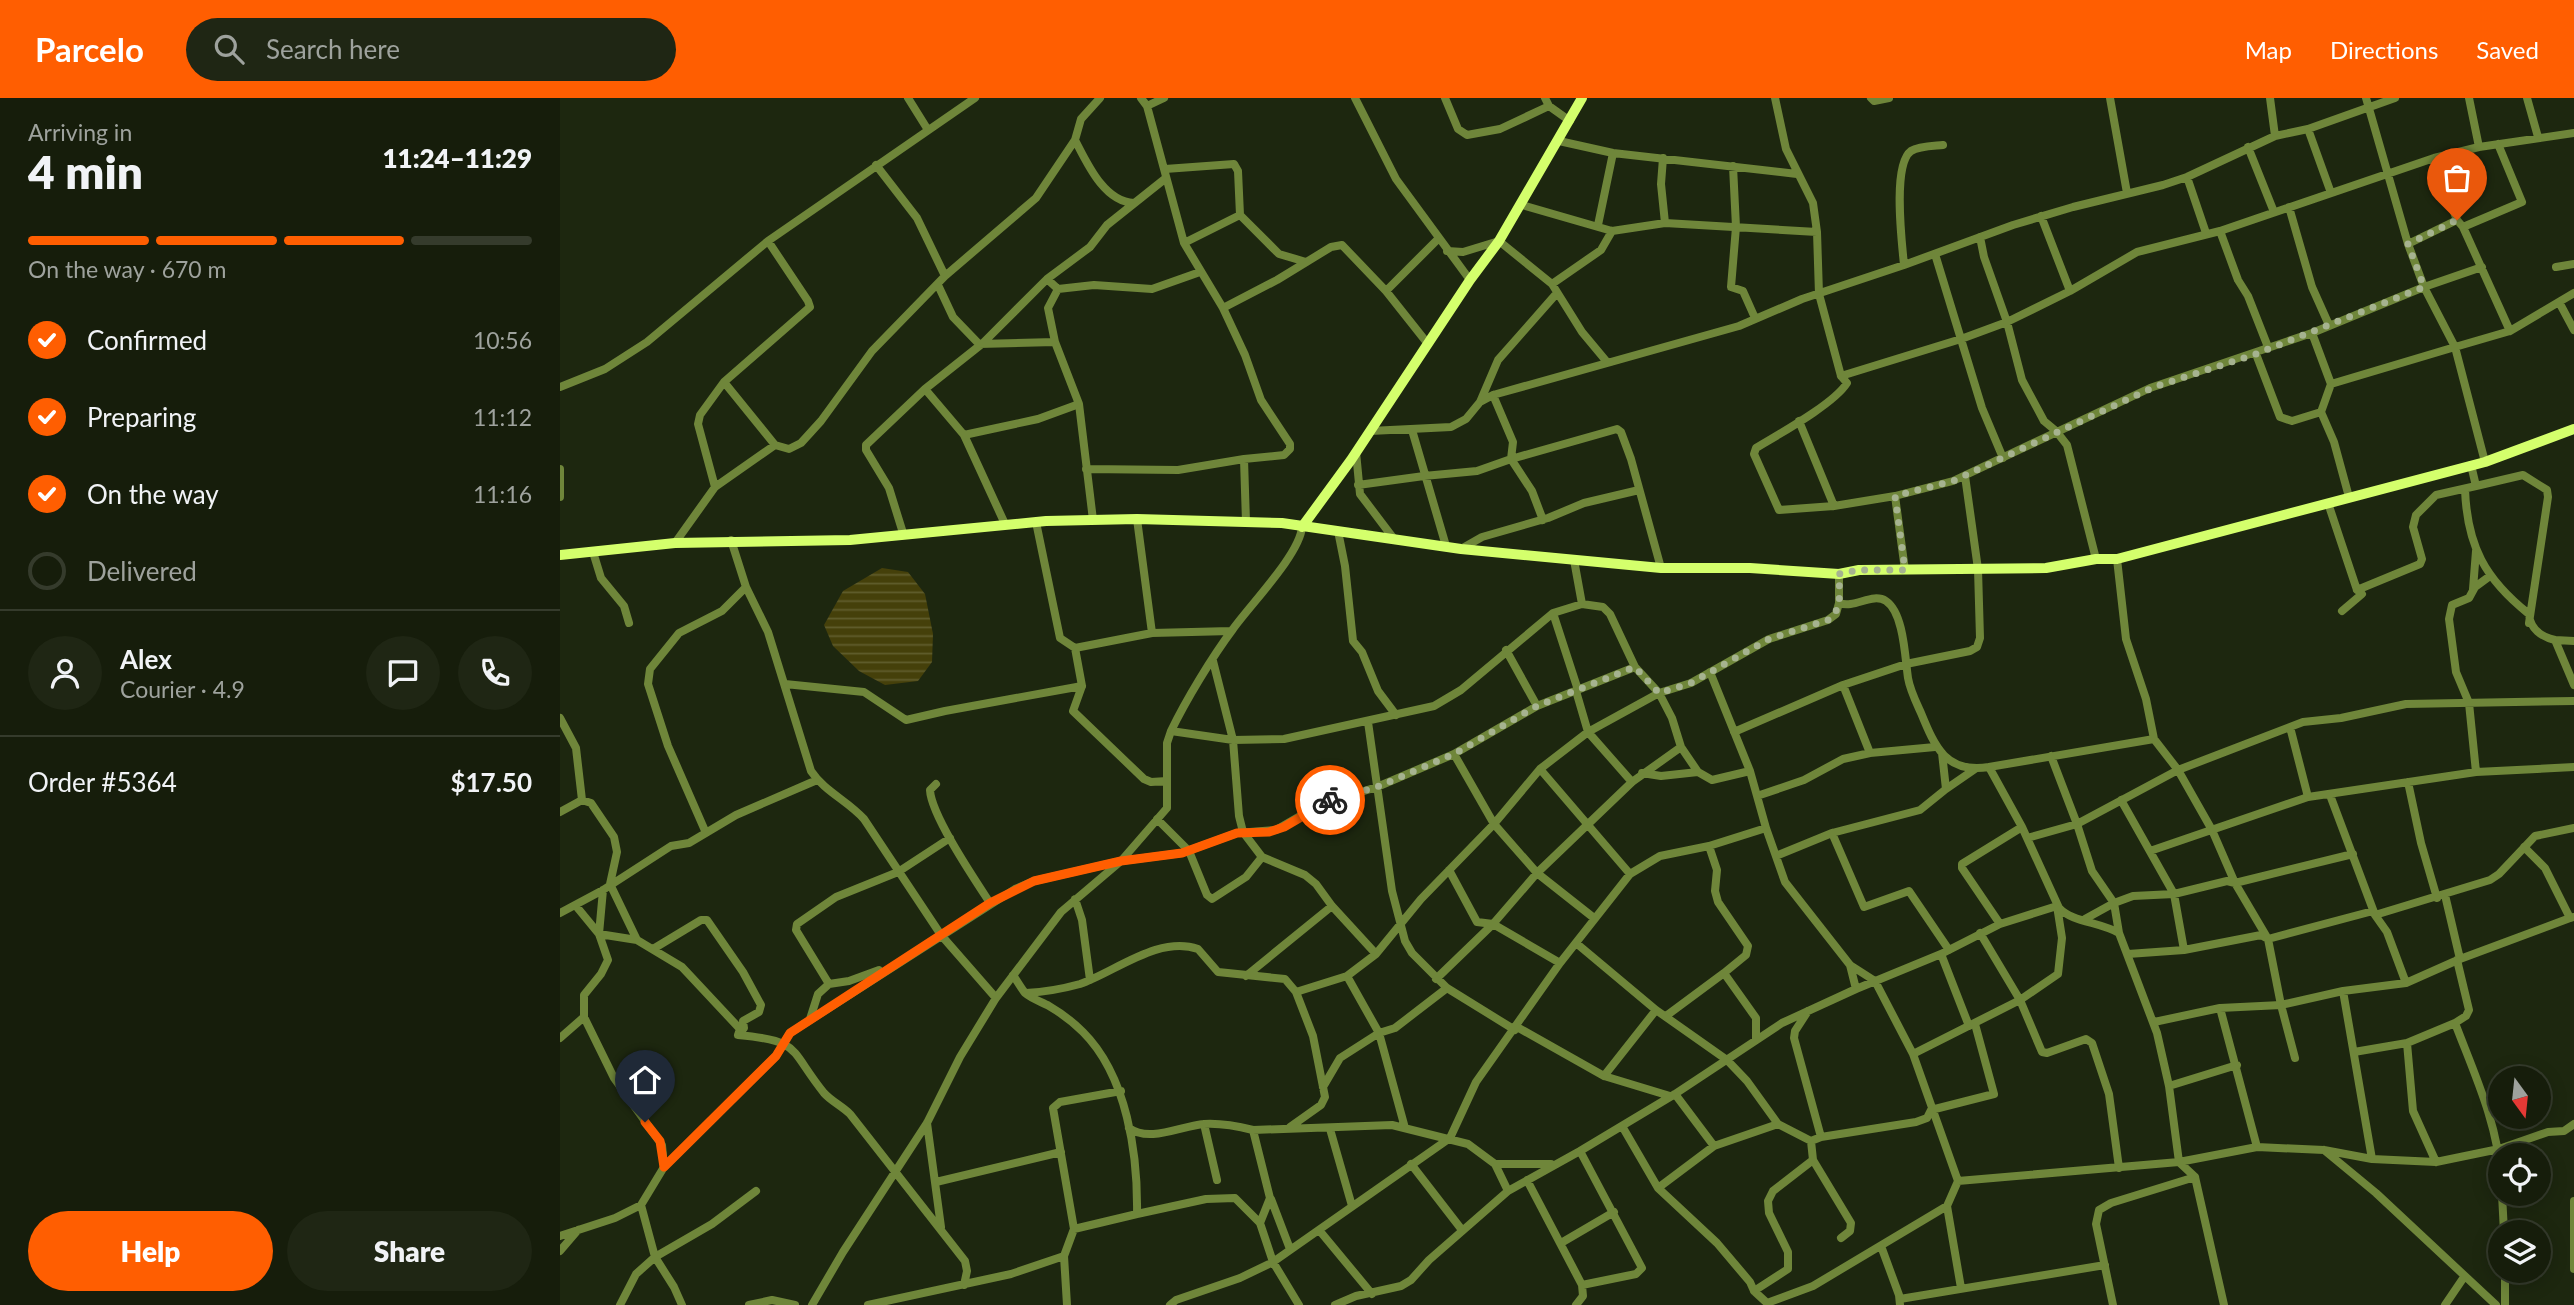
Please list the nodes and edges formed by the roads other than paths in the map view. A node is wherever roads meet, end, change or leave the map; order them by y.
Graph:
1 (908, 98) edge
2 (975, 98) edge
3 (1100, 98) edge
4 (1164, 98) edge
5 (1355, 98) edge
6 (1445, 98) edge
7 (1582, 98) edge
8 (1775, 98) edge
9 (1871, 98) edge
10 (1889, 98) edge
11 (2110, 98) edge
12 (2270, 98) edge
13 (2366, 98) edge
14 (2396, 98) edge
15 (2469, 98) edge
16 (2527, 98) edge
17 (1144, 102) edge
18 (1547, 102) edge
19 (2370, 108) junction
20 (1570, 121) junction
21 (2308, 129) junction
22 (928, 130) junction
23 (2574, 133) edge
24 (2275, 136) junction
25 (2538, 137) junction
26 (1076, 140) junction
27 (1559, 141) junction
28 (2498, 144) junction
29 (1943, 145) dead end
30 (2248, 147) junction
31 (2479, 147) junction
32 (1613, 153) junction
33 (1663, 158) junction
34 (2434, 158) junction
35 (876, 165) junction
36 (1733, 166) junction
37 (1165, 173) junction
38 (1797, 174) junction
39 (2389, 174) junction
40 (2187, 177) junction
41 (2331, 193) junction
42 (2127, 194) junction
43 (1134, 203) junction
44 (1522, 205) junction
45 (2289, 207) junction
46 (2274, 212) junction
47 (1240, 215) junction
48 (2041, 216) junction
49 (1665, 223) junction
50 (2460, 224) junction
51 (1598, 225) junction
52 (1736, 227) junction
53 (1612, 231) junction
54 (2220, 231) junction
55 (1817, 232) junction
56 (2206, 233) junction
57 (1980, 237) junction
58 (1438, 239) junction
59 (768, 241) junction
60 (1499, 241) junction
61 (1184, 243) junction
62 (2408, 244) junction
63 (1447, 251) junction
64 (1935, 254) junction
65 (1306, 262) junction
66 (2574, 264) edge
67 (1904, 265) junction
68 (2482, 267) junction
69 (2556, 267) dead end
70 (1200, 272) junction
71 (945, 276) junction
72 (1047, 279) junction
73 (1470, 280) junction
74 (1552, 284) junction
75 (938, 285) junction
76 (2424, 287) junction
77 (1058, 289) junction
78 (1386, 291) junction
79 (2070, 291) junction
80 (1557, 293) junction
81 (2574, 293) edge
82 (1819, 294) junction
83 (2559, 302) junction
84 (1223, 308) junction
85 (1755, 318) junction
86 (2007, 322) junction
87 (2329, 325) junction
88 (2574, 330) edge
89 (2510, 331) junction
90 (2312, 333) junction
91 (1961, 339) junction
92 (1055, 342) junction
93 (983, 343) junction
94 (1428, 344) junction
95 (2268, 347) junction
96 (2455, 347) junction
97 (2256, 354) junction
98 (1607, 362) junction
99 (1841, 376) junction
100 (724, 382) junction
101 (2331, 384) junction
102 (560, 387) edge
103 (925, 389) junction
104 (1493, 395) junction
105 (1479, 402) junction
106 (1079, 404) junction
107 (2321, 412) junction
108 (1800, 421) junction
109 (2574, 429) edge
110 (1412, 430) junction
111 (1370, 431) junction
112 (2056, 431) junction
113 (964, 435) junction
114 (775, 445) junction
115 (1356, 452) junction
116 (1244, 458) junction
117 (2003, 458) junction
118 (1511, 460) junction
119 (2485, 462) junction
120 (2471, 465) junction
121 (560, 469) edge
122 (1086, 469) junction
123 (1424, 476) junction
124 (1965, 476) junction
125 (1358, 485) junction
126 (2476, 486) junction
127 (715, 487) junction
128 (2465, 489) junction
129 (1639, 490) junction
130 (1895, 496) junction
131 (560, 497) edge
132 (2349, 497) junction
133 (2328, 503) junction
134 (1834, 506) junction
135 (1137, 519) junction
136 (1093, 520) junction
137 (1543, 520) junction
138 (1036, 522) junction
139 (1246, 522) junction
140 (1004, 524) junction
141 (1302, 527) junction
142 (1338, 531) junction
143 (903, 533) junction
144 (1394, 539) junction
145 (731, 540) junction
146 (675, 543) junction
147 (1446, 546) junction
148 (1461, 549) junction
149 (2476, 551) junction
150 (593, 552) junction
151 (560, 555) edge
152 (2096, 559) junction
153 (2116, 559) junction
154 (1574, 561) junction
155 (1661, 568) junction
156 (1978, 569) junction
157 (1905, 570) junction
158 (1839, 574) junction
159 (2490, 576) junction
160 (746, 587) junction
161 (2357, 590) junction
162 (2473, 592) junction
163 (1839, 603) junction
164 (1582, 604) junction
165 (2342, 611) dead end
166 (1553, 613) junction
167 (629, 622) dead end
168 (2529, 623) junction
169 (1231, 631) junction
170 (1152, 633) junction
171 (2555, 640) junction
172 (2574, 641) edge
173 (1075, 649) junction
174 (1506, 650) junction
175 (1213, 661) junction
176 (1906, 664) junction
177 (1635, 667) junction
178 (1710, 672) junction
179 (785, 684) junction
180 (1843, 685) junction
181 (2574, 685) edge
182 (1082, 686) junction
183 (1577, 690) junction
184 (1659, 693) junction
185 (2574, 701) edge
186 (2469, 703) junction
187 (1537, 706) junction
188 (1396, 715) junction
189 (560, 718) edge
190 (1368, 722) junction
191 (2290, 727) junction
192 (1171, 731) junction
193 (1588, 732) junction
194 (1734, 732) junction
195 (2154, 739) junction
196 (1233, 740) junction
197 (1681, 747) junction
198 (1939, 749) junction
199 (1870, 753) junction
200 (1454, 754) junction
201 (2051, 756) junction
202 (2574, 766) edge
203 (1989, 767) junction
204 (1540, 769) junction
205 (1975, 769) junction
206 (2178, 770) junction
207 (1751, 771) junction
208 (1698, 772) junction
209 (2476, 772) junction
210 (1642, 774) junction
211 (817, 780) junction
212 (1167, 781) junction
213 (1632, 782) junction
214 (2408, 782) junction
215 (936, 784) dead end
216 (1377, 787) junction
217 (1946, 789) junction
218 (2330, 795) junction
219 (1757, 796) junction
220 (2308, 797) junction
221 (582, 800) junction
222 (2122, 800) junction
223 (560, 811) edge
224 (1157, 818) junction
225 (1493, 824) junction
226 (2077, 824) junction
227 (1589, 825) junction
228 (2022, 827) junction
229 (1766, 828) junction
230 (2574, 828) edge
231 (2212, 830) junction
232 (1243, 832) junction
233 (706, 833) junction
234 (1832, 833) junction
235 (950, 838) junction
236 (2027, 838) junction
237 (1709, 846) junction
238 (2524, 847) junction
239 (1189, 851) junction
240 (2150, 851) junction
241 (2353, 854) junction
242 (1776, 856) junction
243 (1262, 857) junction
244 (1121, 861) junction
245 (1449, 870) junction
246 (898, 872) junction
247 (1537, 873) junction
248 (1630, 874) junction
249 (2235, 883) junction
250 (606, 887) junction
251 (2174, 894) junction
252 (2441, 896) junction
253 (1075, 899) junction
254 (990, 903) junction
255 (2113, 903) junction
256 (576, 906) junction
257 (1332, 906) junction
258 (2058, 907) junction
259 (560, 914) edge
260 (2375, 915) junction
261 (1594, 918) junction
262 (2572, 918) edge
263 (2085, 919) junction
264 (1399, 924) junction
265 (1493, 924) junction
266 (2000, 924) junction
267 (1980, 933) junction
268 (2119, 933) junction
269 (599, 934) junction
270 (941, 936) junction
271 (2268, 939) junction
272 (637, 940) junction
273 (1576, 943) junction
274 (653, 949) junction
275 (2184, 950) junction
276 (1945, 952) junction
277 (1376, 954) junction
278 (2128, 954) junction
279 (2459, 959) junction
280 (1560, 963) junction
281 (892, 965) junction
282 (1850, 965) junction
283 (1724, 973) junction
284 (1013, 975) junction
285 (1246, 976) junction
286 (1347, 976) junction
287 (1436, 979) junction
288 (1090, 980) junction
289 (1875, 981) junction
290 (2406, 983) junction
291 (830, 984) junction
292 (1447, 988) junction
293 (1856, 989) junction
294 (1296, 992) junction
295 (2343, 992) junction
296 (1026, 993) junction
297 (996, 998) junction
298 (2020, 1000) junction
299 (2281, 1005) junction
300 (2220, 1008) junction
301 (1656, 1010) junction
302 (1809, 1010) junction
303 (1666, 1016) junction
304 (584, 1017) junction
305 (810, 1019) junction
306 (2154, 1023) junction
307 (2455, 1023) junction
308 (1972, 1025) junction
309 (1516, 1028) junction
310 (1378, 1033) junction
311 (738, 1035) junction
312 (560, 1038) edge
313 (1756, 1040) junction
314 (783, 1042) junction
315 (2407, 1043) junction
316 (2354, 1052) junction
317 (1913, 1054) junction
318 (2295, 1058) dead end
319 (1727, 1060) junction
320 (2237, 1065) junction
321 (1604, 1076) junction
322 (2169, 1086) junction
323 (1323, 1087) junction
324 (1121, 1091) junction
325 (1673, 1095) junction
326 (1931, 1110) junction
327 (927, 1123) junction
328 (1204, 1124) junction
329 (1778, 1124) junction
330 (2574, 1124) edge
331 (1622, 1126) junction
332 (1290, 1127) junction
333 (1129, 1128) junction
334 (1405, 1128) junction
335 (1330, 1129) junction
336 (1253, 1130) junction
337 (1821, 1137) junction
338 (1450, 1138) junction
339 (1811, 1142) junction
340 (2497, 1143) edge
341 (2516, 1143) edge
342 (1714, 1146) junction
343 (2258, 1147) junction
344 (2324, 1150) junction
345 (1580, 1151) junction
346 (2488, 1151) edge
347 (1061, 1152) junction
348 (2372, 1159) junction
349 (1813, 1160) junction
350 (2179, 1162) junction
351 (2436, 1162) junction
352 (1411, 1164) junction
353 (1495, 1164) junction
354 (1553, 1164) junction
355 (664, 1167) junction
356 (2119, 1168) junction
357 (897, 1171) junction
358 (2195, 1177) junction
359 (1217, 1180) dead end
360 (1527, 1180) junction
361 (1958, 1181) junction
362 (936, 1182) junction
363 (1658, 1188) junction
364 (756, 1191) dead end
365 (1508, 1191) junction
366 (1270, 1198) junction
367 (2574, 1202) edge
368 (640, 1205) junction
369 (1352, 1206) junction
370 (1947, 1206) junction
371 (1614, 1212) junction
372 (1137, 1214) junction
373 (1260, 1223) junction
374 (941, 1227) junction
375 (1074, 1229) junction
376 (578, 1230) junction
377 (1319, 1230) junction
378 (1462, 1230) junction
379 (560, 1236) edge
380 (1841, 1238) dead end
381 (1561, 1243) junction
382 (1881, 1246) junction
383 (1290, 1249) junction
384 (560, 1251) edge
385 (1064, 1256) junction
386 (655, 1257) junction
387 (1273, 1262) junction
388 (2105, 1265) junction
389 (2574, 1269) edge
390 (2464, 1277) junction
391 (2505, 1283) edge
392 (964, 1285) junction
393 (1582, 1285) junction
394 (1961, 1288) junction
395 (1754, 1291) junction
396 (1371, 1294) junction
397 (1900, 1302) edge
398 (620, 1305) edge
399 (682, 1305) edge
400 (749, 1305) edge
401 (795, 1305) edge
402 (812, 1305) edge
403 (868, 1305) edge
404 (1067, 1305) edge
405 (1170, 1305) edge
406 (1299, 1305) edge
407 (1335, 1305) edge
408 (1576, 1305) edge
409 (2113, 1305) edge
410 (2224, 1305) edge
411 (2445, 1305) edge
412 (2496, 1305) edge
413 (2505, 1305) edge

1 - 22 street
2 - 22 street
3 - 26 street
4 - 17 street
5 - 58 street
6 - 18 street
7 - 20 street
8 - 38 street
9 - 10 street
11 - 42 street
12 - 24 street
13 - 19 street
14 - 19 street
15 - 31 street
16 - 25 street
17 - 37 street
18 - 20 street
19 - 21 street
19 - 39 street
20 - 27 street
21 - 24 street
21 - 41 street
22 - 35 street
23 - 25 street
24 - 30 street
25 - 28 street
26 - 43 street
26 - 71 street
27 - 32 street
27 - 44 street
28 - 31 street
28 - 50 street
29 - 67 street
30 - 40 street
30 - 46 street
31 - 34 street
32 - 33 street
32 - 51 street
33 - 36 street
33 - 49 street
34 - 39 street
34 - 50 street
35 - 59 street
35 - 71 street
36 - 38 street
36 - 52 street
37 - 43 street
37 - 47 street
37 - 61 street
38 - 55 street
39 - 41 street
39 - 62 street
40 - 42 street
40 - 56 street
41 - 45 street
42 - 48 street
43 - 72 street
44 - 51 street
44 - 60 street
45 - 46 street
45 - 87 street
46 - 54 street
47 - 61 street
47 - 65 street
48 - 57 street
48 - 79 street
49 - 52 street
49 - 53 street
50 - 62 street
50 - 68 street
51 - 53 street
52 - 55 street
52 - 85 street
53 - 74 street
54 - 56 street
54 - 95 street
55 - 82 street
56 - 79 street
57 - 64 street
57 - 86 street
58 - 63 street
58 - 78 street
59 - 100 street
59 - 102 street
60 - 63 street
60 - 73 street
60 - 74 street
61 - 70 street
62 - 76 street
63 - 73 street
64 - 67 street
64 - 91 street
65 - 78 street
65 - 84 street
66 - 69 street
67 - 82 street
68 - 76 street
68 - 89 street
70 - 77 street
70 - 84 street
71 - 75 street
72 - 77 street
72 - 93 street
73 - 94 street
74 - 80 street
75 - 93 street
75 - 114 street
76 - 87 street
76 - 96 street
77 - 92 street
78 - 94 street
79 - 86 street
80 - 98 street
80 - 105 street
81 - 83 street
82 - 85 street
82 - 99 street
83 - 88 street
83 - 89 street
84 - 116 street
85 - 98 street
86 - 91 street
86 - 112 street
87 - 90 street
89 - 96 street
90 - 95 street
90 - 101 street
91 - 99 street
91 - 117 street
92 - 93 street
92 - 106 street
93 - 103 street
94 - 111 street
95 - 97 street
96 - 101 street
96 - 119 street
97 - 107 street
97 - 112 street
98 - 104 street
99 - 108 street
100 - 114 street
100 - 127 street
101 - 107 street
103 - 113 street
103 - 143 street
104 - 105 street
104 - 118 street
105 - 110 street
106 - 113 street
106 - 122 street
107 - 132 street
108 - 134 street
108 - 134 street
109 - 119 street
110 - 111 street
110 - 123 street
111 - 115 street
112 - 117 street
112 - 152 street
113 - 140 street
114 - 127 street
115 - 125 street
115 - 141 street
116 - 122 street
116 - 139 street
117 - 124 street
118 - 123 street
118 - 129 street
118 - 137 street
119 - 120 street
120 - 126 street
120 - 132 street
121 - 131 street
122 - 136 street
123 - 125 street
123 - 147 street
124 - 130 street
124 - 156 street
125 - 144 street
126 - 128 street
126 - 168 street
127 - 146 street
128 - 149 street
128 - 161 street
129 - 137 street
129 - 155 street
130 - 134 street
130 - 157 street
132 - 133 street
133 - 153 street
133 - 161 street
135 - 136 street
135 - 139 street
135 - 170 street
136 - 138 street
137 - 148 street
138 - 140 street
138 - 173 street
139 - 141 street
140 - 143 street
141 - 142 street
141 - 169 street
142 - 144 street
142 - 188 street
143 - 145 street
144 - 147 street
145 - 146 street
145 - 160 street
146 - 150 street
147 - 148 street
148 - 154 street
149 - 159 street
149 - 162 street
150 - 151 street
150 - 167 street
152 - 153 street
152 - 156 street
153 - 195 street
154 - 155 street
154 - 164 street
155 - 158 street
156 - 157 street
156 - 176 street
157 - 158 street
158 - 163 street
159 - 162 street
159 - 168 street
160 - 179 street
160 - 233 street
161 - 165 street
162 - 186 street
163 - 176 street
163 - 178 street
164 - 166 street
164 - 177 street
166 - 174 street
166 - 183 street
168 - 171 street
169 - 170 street
169 - 175 street
170 - 173 street
171 - 172 street
171 - 181 street
173 - 182 street
174 - 187 street
174 - 188 street
175 - 192 street
175 - 196 street
176 - 180 street
176 - 198 street
177 - 183 street
177 - 184 street
178 - 184 street
178 - 194 street
179 - 182 street
179 - 211 street
180 - 194 street
180 - 199 street
182 - 212 street
183 - 187 street
183 - 193 street
184 - 193 street
184 - 197 street
185 - 186 street
186 - 191 street
186 - 209 street
187 - 200 street
188 - 190 street
189 - 221 street
190 - 196 street
190 - 216 street
191 - 206 street
191 - 220 street
192 - 196 street
192 - 212 street
193 - 204 street
193 - 213 street
194 - 207 street
195 - 201 street
195 - 206 street
196 - 232 street
197 - 208 street
197 - 210 street
198 - 199 street
198 - 205 street
198 - 217 street
199 - 219 street
200 - 216 street
200 - 225 street
201 - 203 street
201 - 226 street
202 - 209 street
203 - 205 street
203 - 228 street
204 - 225 street
204 - 227 street
205 - 217 street
206 - 222 street
206 - 231 street
207 - 208 street
207 - 219 street
208 - 210 street
209 - 214 street
210 - 213 street
211 - 233 street
211 - 246 street
212 - 224 street
213 - 227 street
214 - 218 street
214 - 252 street
215 - 235 street
216 - 232 street
216 - 264 street
217 - 234 street
218 - 220 street
218 - 241 street
219 - 229 street
220 - 231 street
221 - 223 street
221 - 250 street
222 - 226 street
222 - 240 street
224 - 239 street
224 - 244 street
225 - 245 street
225 - 247 street
226 - 236 street
226 - 255 street
227 - 247 street
227 - 248 street
228 - 236 street
228 - 266 street
229 - 237 street
229 - 242 street
230 - 238 street
231 - 240 street
231 - 249 street
232 - 239 street
232 - 243 street
233 - 250 street
234 - 242 street
234 - 276 street
235 - 246 street
235 - 254 street
236 - 258 street
237 - 248 street
237 - 283 street
238 - 252 street
238 - 262 street
239 - 243 street
239 - 244 street
240 - 251 street
241 - 249 street
241 - 260 street
242 - 282 street
243 - 257 street
244 - 253 street
244 - 254 street
245 - 264 street
245 - 265 street
246 - 270 street
246 - 291 street
247 - 261 street
247 - 265 street
248 - 261 street
249 - 251 street
249 - 271 street
250 - 256 street
250 - 269 street
250 - 272 street
251 - 255 street
251 - 275 street
252 - 260 street
252 - 279 street
253 - 284 street
253 - 288 street
254 - 270 street
255 - 263 street
255 - 268 street
256 - 259 street
256 - 269 street
257 - 277 street
257 - 285 street
258 - 263 street
258 - 266 street
258 - 298 street
260 - 271 street
260 - 290 street
261 - 273 street
262 - 279 street
263 - 268 street
264 - 277 street
264 - 287 street
265 - 280 street
265 - 287 street
266 - 267 street
267 - 276 street
267 - 298 street
268 - 278 street
269 - 272 street
269 - 304 street
270 - 281 street
270 - 297 street
271 - 275 street
271 - 299 street
272 - 274 street
273 - 280 street
273 - 301 street
274 - 311 street
274 - 311 street
275 - 278 street
276 - 289 street
276 - 308 street
277 - 286 street
278 - 306 street
279 - 290 street
279 - 307 street
280 - 309 street
281 - 291 street
281 - 305 street
282 - 289 street
282 - 293 street
283 - 303 street
283 - 313 street
284 - 296 street
284 - 297 street
285 - 288 street
285 - 294 street
286 - 294 street
286 - 310 street
287 - 292 street
288 - 296 street
289 - 293 street
289 - 317 street
290 - 295 street
291 - 305 street
292 - 309 street
292 - 310 street
293 - 302 street
294 - 323 street
295 - 299 street
295 - 316 street
296 - 324 street
297 - 327 street
298 - 308 street
298 - 356 street
299 - 300 street
299 - 318 street
300 - 306 street
300 - 320 street
301 - 303 street
301 - 321 street
302 - 313 street
302 - 337 street
303 - 319 street
304 - 312 street
304 - 355 street
305 - 314 street
306 - 322 street
307 - 315 street
307 - 340 street
308 - 317 street
308 - 326 street
309 - 321 street
309 - 338 street
310 - 323 street
310 - 334 street
311 - 314 street
313 - 319 street
314 - 355 street
314 - 357 street
315 - 316 street
315 - 351 street
316 - 348 street
317 - 326 street
319 - 325 street
319 - 329 street
320 - 322 street
320 - 343 street
321 - 325 street
322 - 350 street
323 - 332 street
324 - 333 street
324 - 347 street
325 - 331 street
325 - 342 street
326 - 337 street
326 - 361 street
327 - 357 street
327 - 362 street
328 - 333 street
328 - 336 street
328 - 359 street
329 - 339 street
329 - 342 street
330 - 341 street
331 - 345 street
331 - 363 street
332 - 335 street
332 - 336 street
333 - 372 street
334 - 335 street
334 - 338 street
335 - 369 street
336 - 366 street
337 - 339 street
338 - 352 street
338 - 353 street
339 - 349 street
342 - 363 street
343 - 344 street
343 - 350 street
344 - 348 street
344 - 390 street
345 - 354 street
345 - 371 street
346 - 351 street
347 - 362 street
347 - 375 street
348 - 351 street
349 - 380 street
349 - 395 street
350 - 356 street
350 - 358 street
352 - 369 street
352 - 378 street
353 - 354 street
353 - 365 street
354 - 360 street
355 - 368 street
356 - 361 street
357 - 374 street
357 - 402 street
358 - 388 street
358 - 410 street
360 - 365 street
360 - 381 street
361 - 370 street
362 - 374 street
363 - 395 street
364 - 386 street
365 - 378 street
366 - 373 street
366 - 383 street
367 - 389 street
368 - 376 street
368 - 386 street
369 - 377 street
370 - 382 street
370 - 394 street
371 - 381 street
371 - 393 street
372 - 373 street
372 - 375 street
373 - 387 street
374 - 392 street
375 - 385 street
376 - 379 street
376 - 384 street
377 - 383 street
377 - 396 street
378 - 396 street
381 - 393 street
382 - 395 street
382 - 397 street
383 - 387 street
385 - 392 street
385 - 404 street
386 - 398 street
386 - 399 street
387 - 405 street
387 - 406 street
388 - 394 street
388 - 409 street
390 - 411 street
390 - 412 street
391 - 413 street
392 - 403 street
393 - 408 street
394 - 397 street
396 - 407 street
400 - 401 street

